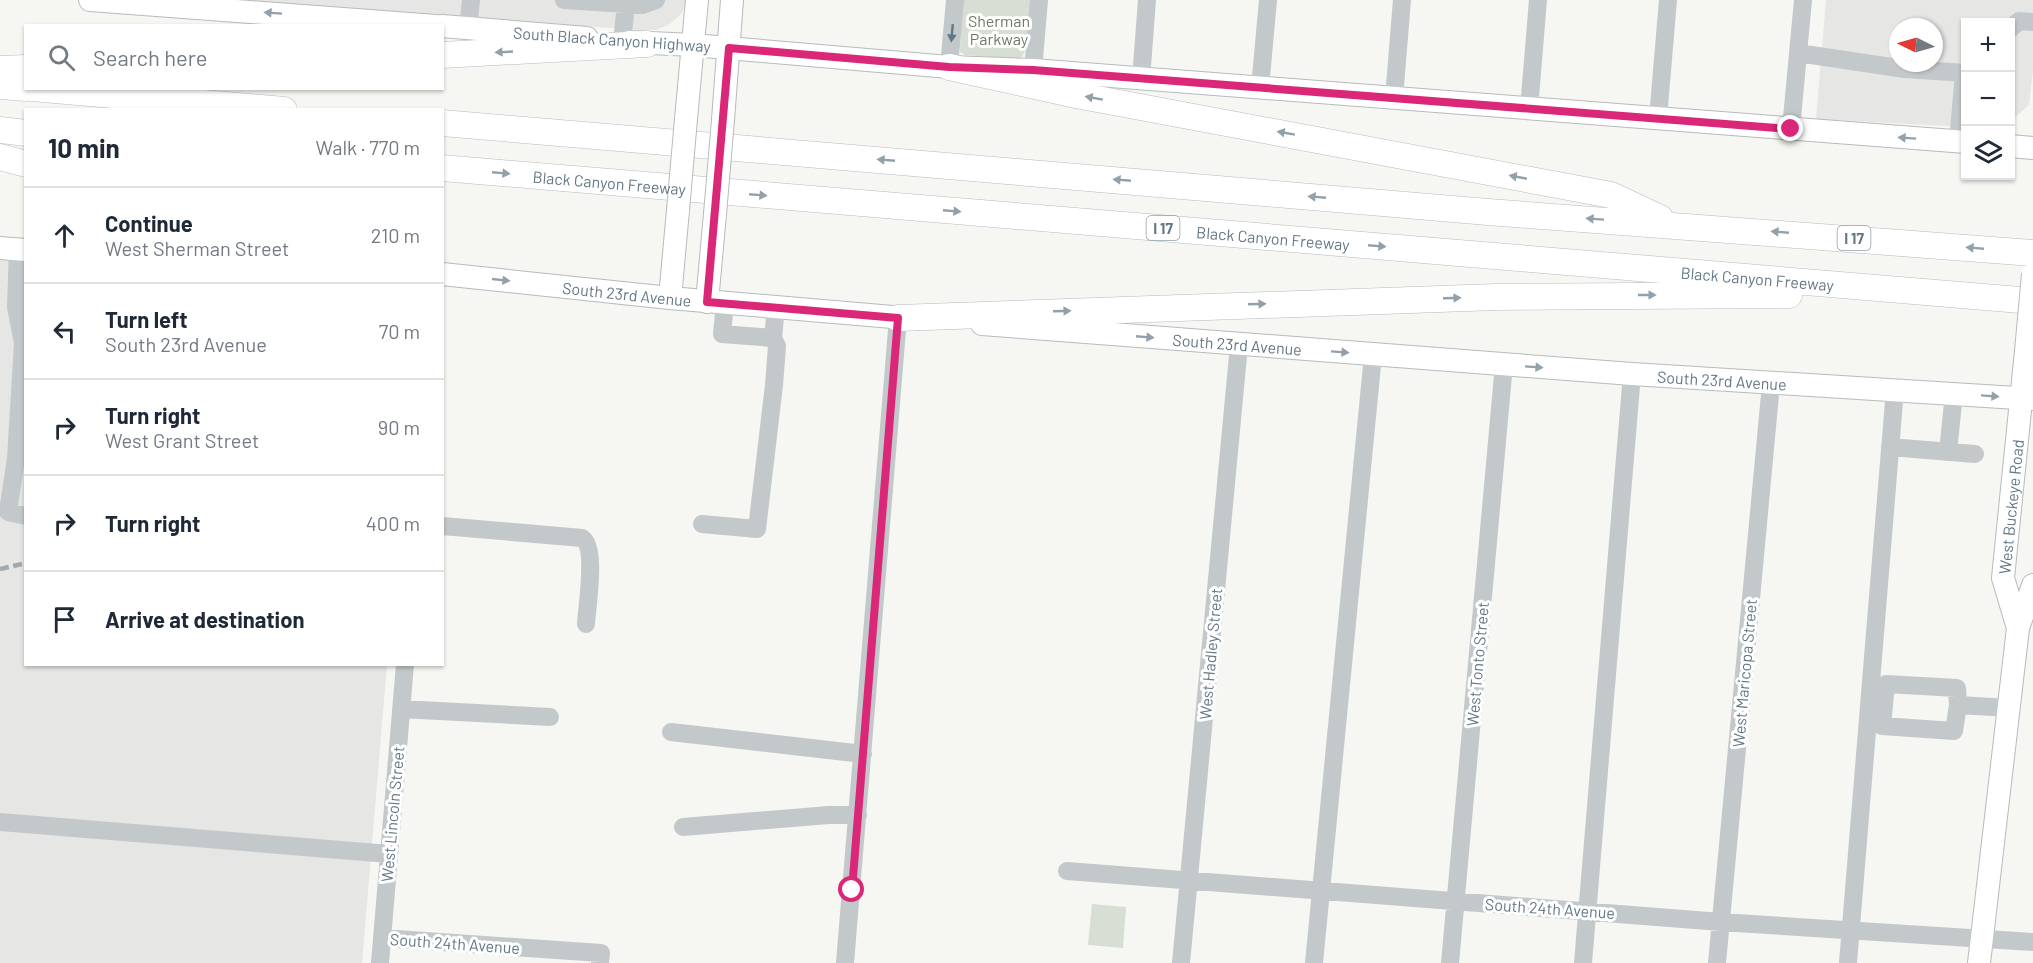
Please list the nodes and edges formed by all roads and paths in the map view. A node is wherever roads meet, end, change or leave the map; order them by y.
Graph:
1 (90, 0) edge
2 (471, 0) edge
3 (564, 0) edge
4 (656, 0) edge
5 (697, 0) edge
6 (732, 0) edge
7 (955, 0) edge
8 (1039, 0) edge
9 (1148, 0) edge
10 (1268, 0) edge
11 (1402, 0) edge
12 (1538, 0) edge
13 (1668, 0) edge
14 (1803, 0) edge
15 (626, 4) junction
16 (2033, 22) edge
17 (409, 24) edge
18 (2015, 25) edge
19 (444, 26) edge
20 (468, 28) junction
21 (634, 43) junction
22 (693, 45) junction
23 (729, 48) junction
24 (1798, 53) junction
25 (444, 55) edge
26 (949, 67) junction
27 (24, 68) edge
28 (0, 69) edge
29 (1033, 70) junction
30 (1961, 73) edge
31 (1141, 79) junction
32 (0, 86) edge
33 (24, 88) edge
34 (1260, 88) junction
35 (55, 90) edge
36 (1394, 98) junction
37 (261, 108) edge
38 (1529, 109) junction
39 (1658, 118) junction
40 (444, 123) edge
41 (1791, 129) junction
42 (0, 130) edge
43 (24, 133) edge
44 (1961, 142) edge
45 (2015, 146) edge
46 (2033, 148) edge
47 (0, 157) edge
48 (24, 163) edge
49 (444, 168) edge
50 (1674, 224) junction
51 (14, 249) edge
52 (2033, 253) edge
53 (444, 274) edge
54 (2033, 274) edge
55 (1884, 288) junction
56 (670, 298) junction
57 (2033, 301) edge
58 (716, 302) junction
59 (776, 307) junction
60 (898, 318) junction
61 (773, 338) junction
62 (1239, 345) junction
63 (1373, 354) junction
64 (1504, 364) junction
65 (1632, 374) junction
66 (1771, 384) junction
67 (1895, 389) junction
68 (1954, 393) junction
69 (2027, 399) edge
70 (1890, 447) junction
71 (1948, 452) junction
72 (1975, 454) dead end
73 (24, 516) edge
74 (702, 524) dead end
75 (444, 526) edge
76 (2033, 585) edge
77 (586, 624) dead end
78 (2018, 628) junction
79 (405, 666) edge
80 (1958, 705) junction
81 (2009, 708) junction
82 (401, 709) junction
83 (550, 717) dead end
84 (671, 732) dead end
85 (863, 754) junction
86 (858, 815) junction
87 (0, 822) edge
88 (683, 827) dead end
89 (389, 854) junction
90 (1067, 871) dead end
91 (1188, 879) junction
92 (1321, 891) junction
93 (1455, 901) junction
94 (1588, 910) junction
95 (1721, 922) junction
96 (1851, 930) junction
97 (382, 938) junction
98 (1982, 938) junction
99 (2033, 942) edge
100 (600, 958) edge
101 (380, 963) edge
102 (845, 963) edge
103 (1180, 963) edge
104 (1314, 963) edge
105 (1450, 963) edge
106 (1583, 963) edge
107 (1717, 963) edge
108 (1848, 963) edge
109 (1980, 963) edge

17 -> 1 main road
2 - 20 street
3 - 15 street
4 - 15 street
5 - 22 main road
6 - 23 main road
7 -> 26 street
8 - 29 street
9 - 31 street
10 - 34 street
11 - 36 street
12 - 38 street
13 - 39 street
14 - 24 street
15 - 21 street
16 - 18 street
19 - 20 main road, South Black Canyon Highway
20 - 21 main road, South Black Canyon Highway
21 - 22 main road, South Black Canyon Highway
21 -> 25 highway
22 - 23 main road, South Black Canyon Highway
22 - 56 main road, bridge
23 - 26 main road, South Black Canyon Highway
23 - 58 main road, bridge
24 - 30 street
24 - 41 street
26 - 29 main road, South Black Canyon Highway
50 -> 26 highway
27 - 28 highway
29 - 31 main road, South Black Canyon Highway
31 - 34 main road, South Black Canyon Highway
32 - 33 highway
34 - 36 main road, South Black Canyon Highway
35 - 37 highway
36 - 38 main road, South Black Canyon Highway
38 - 39 main road, South Black Canyon Highway
39 - 41 main road, South Black Canyon Highway
50 -> 40 highway, I 17
44 -> 41 main road, South Black Canyon Highway
42 - 43 highway
45 - 46 main road
47 - 48 highway
49 -> 55 highway, Black Canyon Freeway / I 17
52 -> 50 highway, I 17
51 - 73 street
53 -> 56 main road, South 23rd Avenue
54 - 69 main road, West Buckeye Road, bridge
55 - 57 highway, Black Canyon Freeway / I 17
60 -> 55 highway
56 - 58 main road, South 23rd Avenue
58 - 59 main road, South 23rd Avenue
58 - 61 street
59 - 60 main road, South 23rd Avenue
59 - 61 street
60 -> 62 main road, South 23rd Avenue
60 - 85 street
61 - 74 street
62 -> 63 main road, South 23rd Avenue
62 - 91 street, West Hadley Street
63 - 64 main road, South 23rd Avenue
63 - 92 street
64 -> 65 main road, South 23rd Avenue
64 - 93 street, West Tonto Street
65 - 66 main road, South 23rd Avenue
65 - 94 street
66 - 67 main road, South 23rd Avenue
66 - 95 street, West Maricopa Street
67 - 68 main road, South 23rd Avenue
67 - 70 street
68 -> 69 main road, South 23rd Avenue
68 - 71 street
69 - 78 main road, West Buckeye Road
70 - 71 street
70 - 96 street
71 - 72 street
75 - 77 street
76 - 78 main road, West Buckeye Road
78 - 81 main road, West Buckeye Road
79 - 82 street, West Lincoln Street
80 - 80 street
80 - 81 street
81 - 98 main road, West Buckeye Road
82 - 83 street
82 - 89 street, West Lincoln Street
84 - 85 street
85 - 86 street
86 - 88 street
86 - 102 street
87 - 89 street
89 - 97 street, West Lincoln Street
90 - 91 street, South 24th Avenue
91 - 92 street, South 24th Avenue
91 - 103 street, West Hadley Street
92 - 93 street, South 24th Avenue
92 - 104 street
93 - 94 street, South 24th Avenue
93 - 105 street, West Tonto Street
94 - 95 street, South 24th Avenue
94 - 106 street
95 - 96 street, South 24th Avenue
95 - 107 street, West Maricopa Street
96 - 98 street, South 24th Avenue
96 - 108 street
97 - 100 street, South 24th Avenue
97 - 101 street, West Lincoln Street
98 - 99 street, South 24th Avenue
98 - 109 main road, West Buckeye Road

